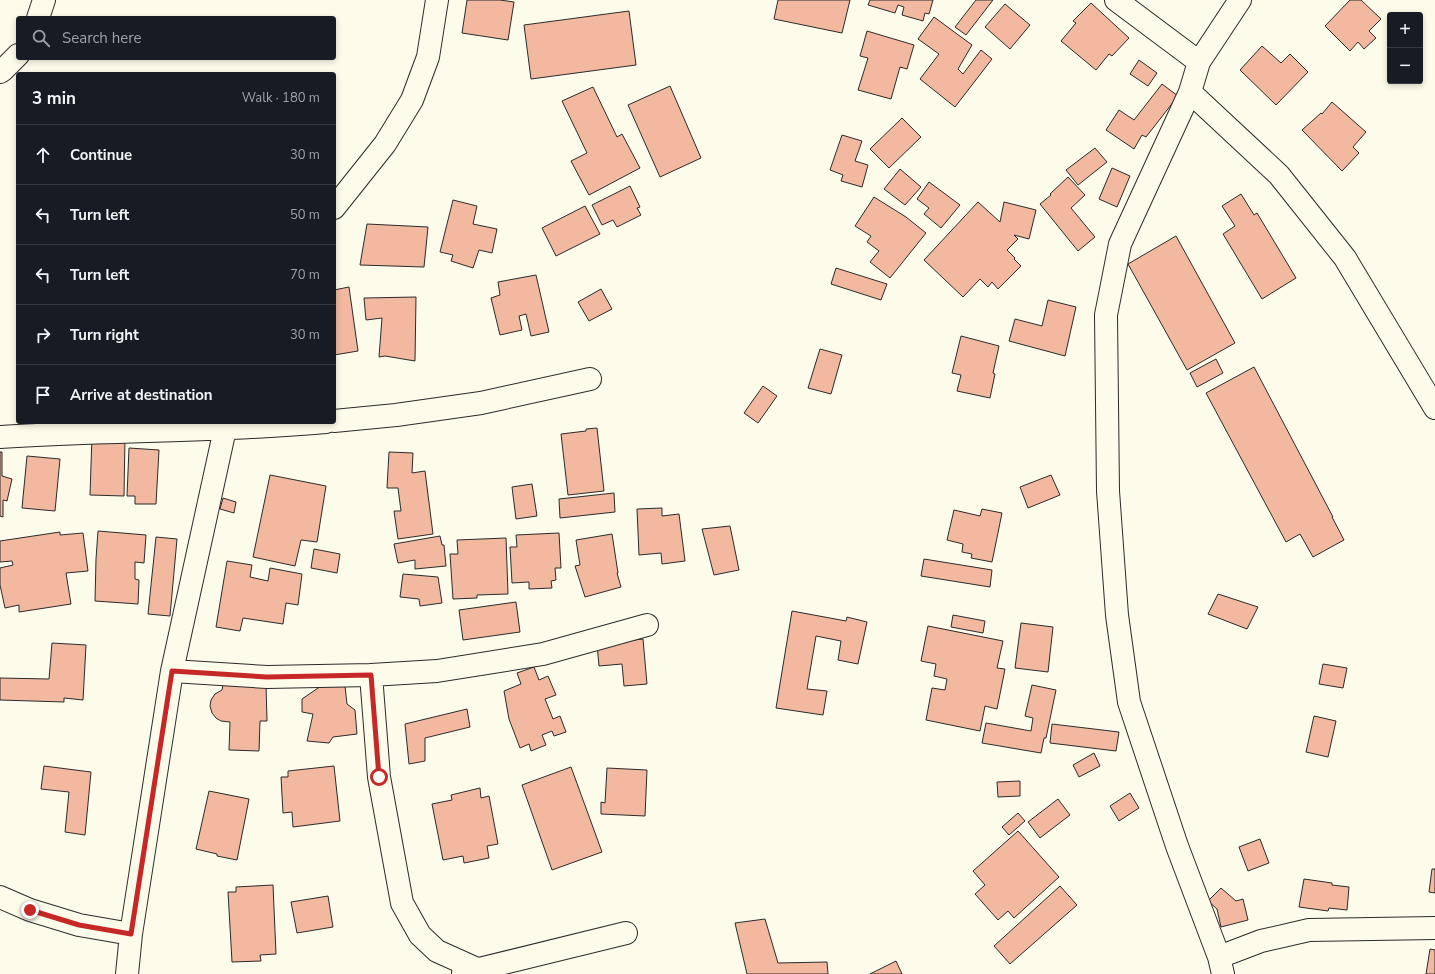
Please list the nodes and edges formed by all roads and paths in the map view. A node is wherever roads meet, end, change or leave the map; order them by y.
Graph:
1 (44, 0) edge
2 (437, 0) edge
3 (1116, 0) edge
4 (1240, 0) edge
5 (39, 16) edge
6 (16, 57) edge
7 (1199, 62) junction
8 (0, 72) edge
9 (1190, 92) junction
10 (336, 205) edge
11 (590, 379) dead end
12 (1435, 408) edge
13 (336, 421) edge
14 (259, 424) edge
15 (226, 425) edge
16 (0, 437) edge
17 (647, 625) dead end
18 (172, 671) junction
19 (371, 675) junction
20 (0, 897) edge
21 (1435, 928) edge
22 (626, 933) dead end
23 (131, 934) junction
24 (1221, 966) edge
25 (469, 971) edge
26 (127, 974) edge

1 - 5 street
2 - 10 street
3 - 7 street
4 - 7 street
6 - 8 street
7 - 9 street
9 - 12 street
9 - 24 street
11 - 13 street
14 - 15 street
15 - 16 street
15 - 18 street
17 - 19 street
18 - 19 street
18 - 23 street
19 - 25 street
20 - 23 street
21 - 24 street
22 - 25 street
23 - 26 street

